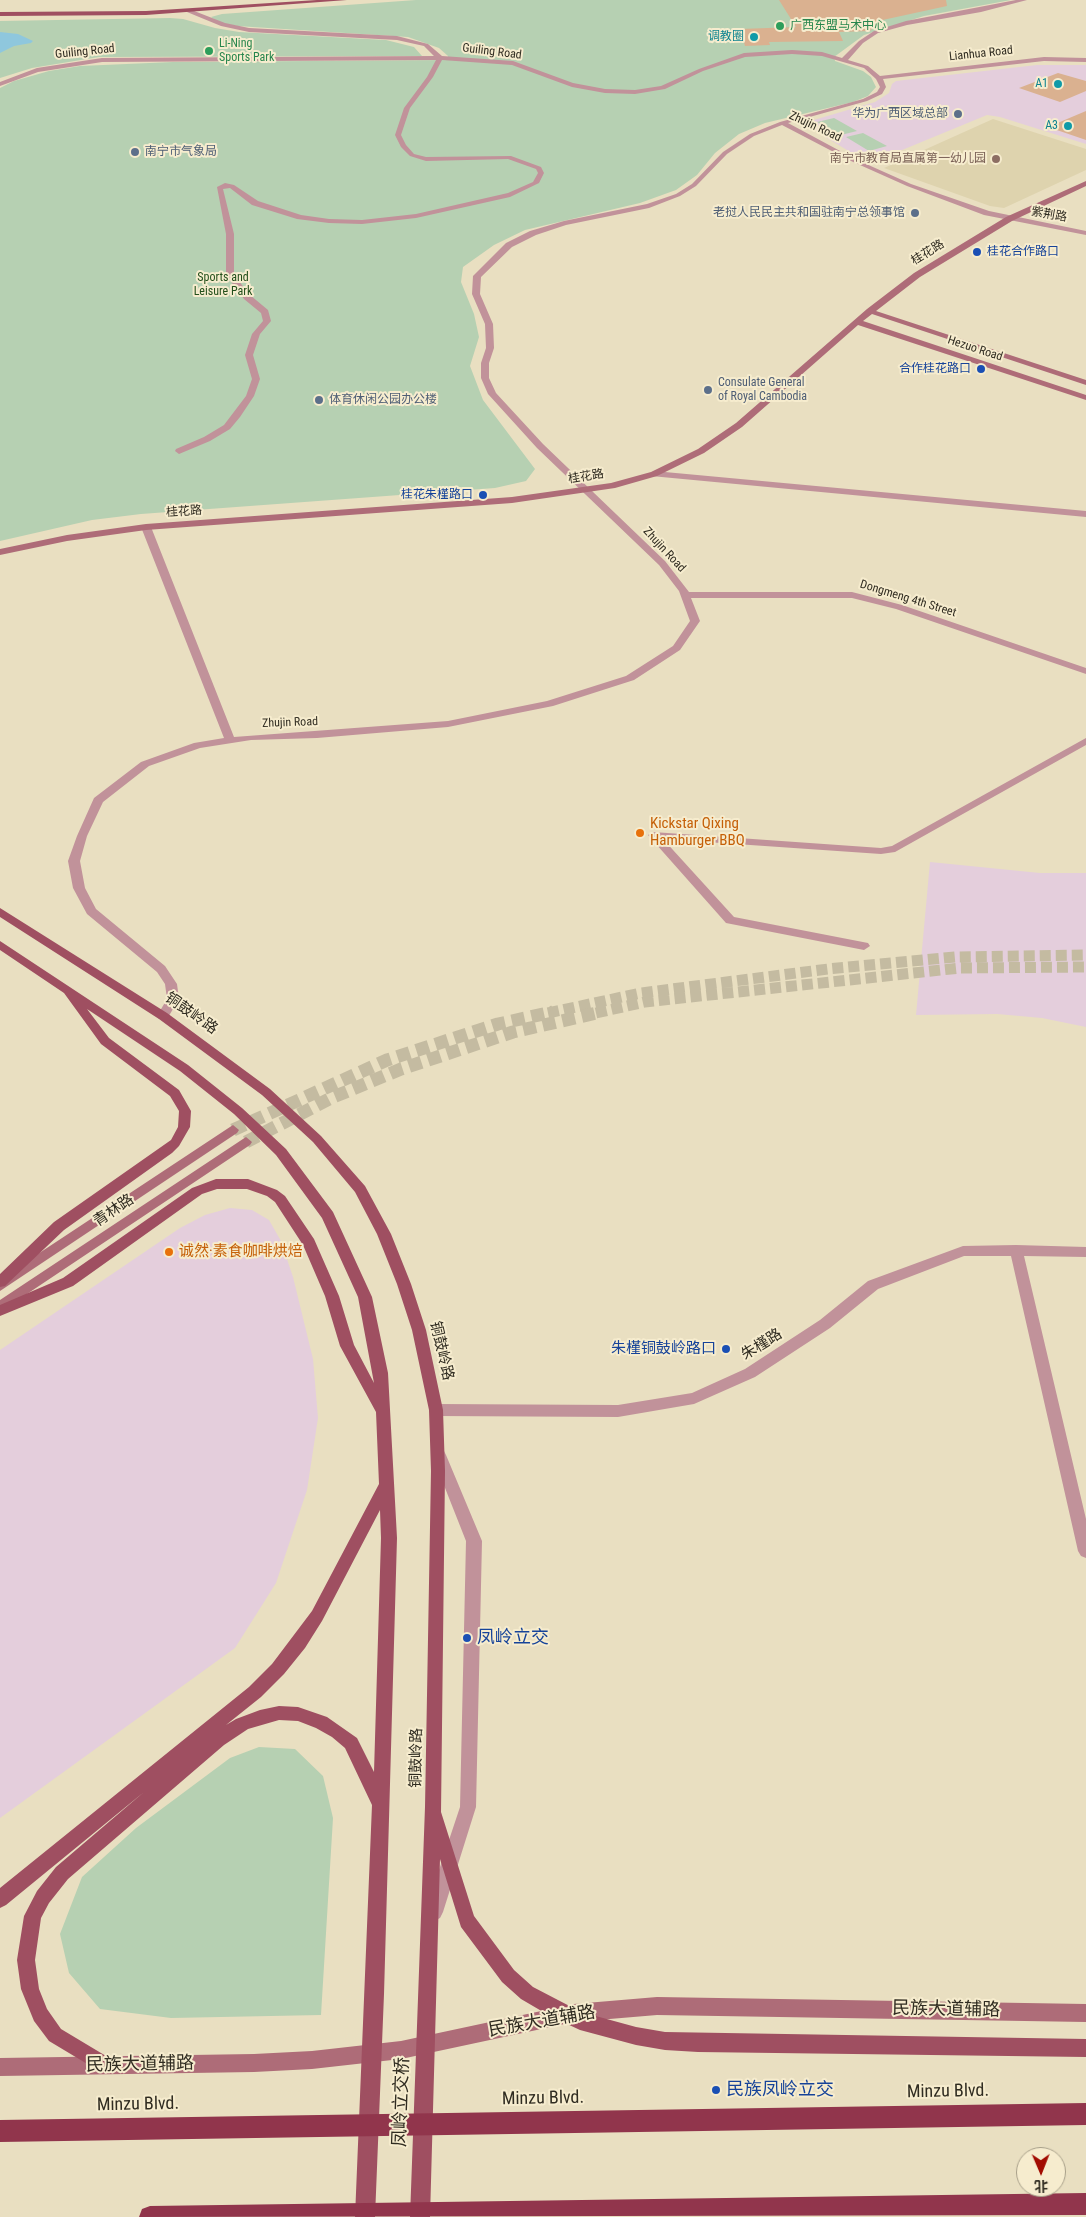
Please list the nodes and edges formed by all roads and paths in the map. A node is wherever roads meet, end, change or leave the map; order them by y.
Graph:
1 (232, 0) edge
2 (344, 0) edge
3 (1024, 0) edge
4 (0, 8) edge
5 (189, 11) junction
6 (0, 14) edge
7 (440, 58) junction
8 (844, 60) junction
9 (1086, 60) edge
10 (879, 78) junction
11 (0, 84) edge
12 (782, 122) junction
13 (1086, 183) edge
14 (1009, 219) junction
15 (1086, 233) edge
16 (870, 311) junction
17 (857, 322) junction
18 (1086, 383) edge
19 (1086, 398) edge
20 (179, 452) dead end
21 (654, 474) junction
22 (585, 490) junction
23 (1086, 514) edge
24 (146, 527) junction
25 (0, 552) edge
26 (685, 595) junction
27 (1086, 671) edge
28 (230, 740) junction
29 (1086, 741) edge
30 (0, 912) edge
31 (0, 945) edge
32 (864, 946) dead end
33 (63, 986) junction
34 (163, 1016) junction
35 (234, 1130) tunnel mouth
36 (246, 1142) tunnel mouth
37 (1016, 1250) junction
38 (1086, 1252) edge
39 (0, 1284) edge
40 (0, 1309) edge
41 (436, 1410) junction
42 (383, 1412) junction
43 (437, 1451) junction
44 (386, 1485) junction
45 (1086, 1551) edge
46 (381, 1804) junction
47 (433, 1807) junction
48 (450, 1864) junction
49 (0, 1899) edge
50 (429, 1926) junction
51 (427, 1989) joint
52 (1086, 2013) edge
53 (1086, 2048) edge
54 (105, 2065) junction
55 (0, 2067) edge
56 (1086, 2114) edge
57 (0, 2131) edge
58 (1086, 2204) edge
59 (150, 2217) edge
60 (365, 2217) edge
61 (420, 2217) edge

1 - 4 main road
2 - 5 main road
3 - 8 street
5 - 6 main road
5 - 7 street
7 - 8 street, Guiling Road
7 - 11 street, Guiling Road
7 - 20 street
8 - 10 street, Guiling Road
9 - 10 street, Lianhua Road
10 - 12 street
12 - 14 street, Zhujin Road
12 - 22 street, Zhujin Road
13 - 14 street, 桂花路
14 - 15 street, 紫荆路
14 - 16 street, 桂花路
16 - 17 street, 桂花路
16 - 18 street
17 - 19 street, Hezuo Road
17 - 21 street, 桂花路
21 - 22 street, 桂花路
21 - 23 street
22 - 24 street, 桂花路
22 - 26 street, Zhujin Road
24 - 25 street, 桂花路
24 - 28 street
26 - 27 street, Dongmeng 4th Street
26 - 28 street, Zhujin Road
28 - 34 street, Zhujin Road
29 - 32 street
30 - 34 main road, 铜鼓岭路
31 - 33 main road
33 - 39 main road
33 - 42 main road
34 - 41 main road, 铜鼓岭路
35 - 39 street, 青林路
36 - 40 street, 青林路
37 - 38 street, 朱槿路
37 - 41 street, 朱槿路
37 - 45 street
40 - 42 main road
41 - 43 main road, 铜鼓岭路
42 - 44 main road
43 - 47 main road, 铜鼓岭路
43 - 48 street
44 - 46 main road
44 - 49 main road
46 - 54 main road
46 - 60 main road, 凤岭立交桥
47 - 48 main road
47 - 50 main road, 铜鼓岭路
48 - 50 street
48 - 53 main road
50 - 51 main road, 铜鼓岭路
51 - 61 main road, 凤岭立交桥
52 - 54 street, 民族大道辅路
54 - 55 street, 民族大道辅路
56 - 57 highway, Minzu Blvd.
58 - 59 highway

